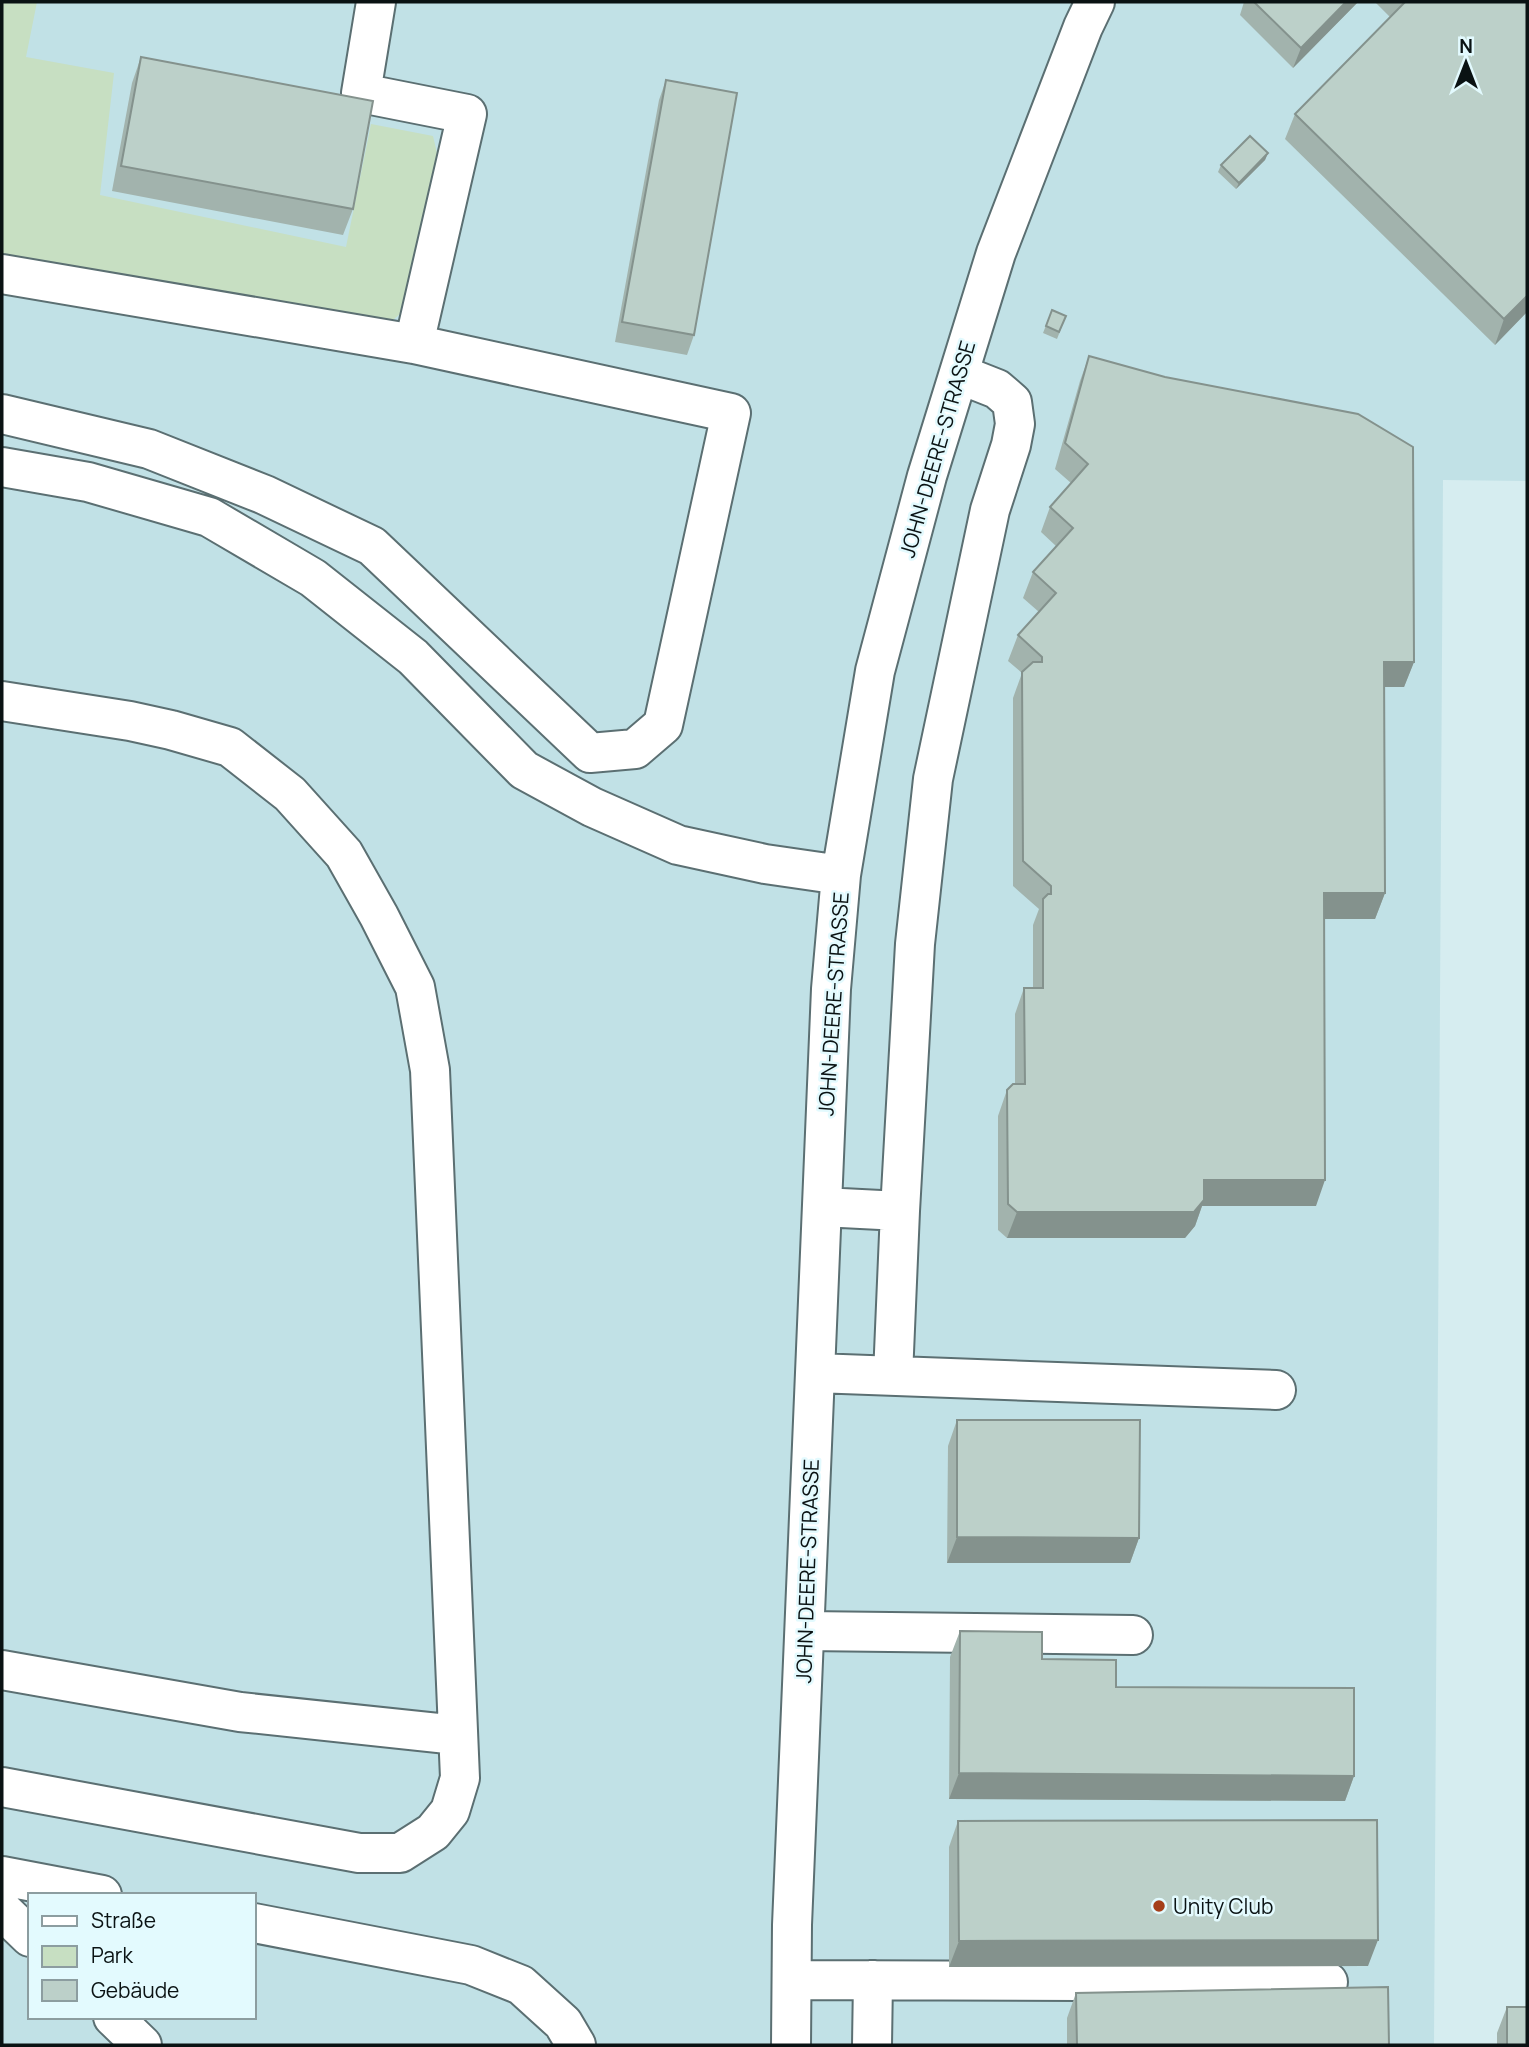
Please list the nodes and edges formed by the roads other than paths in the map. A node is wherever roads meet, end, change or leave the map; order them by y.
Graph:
1 (376, 2) edge
2 (1095, 2) edge
3 (2, 274) edge
4 (414, 344) junction
5 (959, 374) junction
6 (2, 414) edge
7 (2, 467) edge
8 (2, 701) edge
9 (841, 875) junction
10 (822, 1207) junction
11 (900, 1211) junction
12 (815, 1373) junction
13 (893, 1376) junction
14 (1276, 1390) dead end
15 (804, 1631) junction
16 (1133, 1635) dead end
17 (2, 1670) edge
18 (457, 1735) junction
19 (2, 1787) edge
20 (2, 1876) edge
21 (91, 1893) edge
22 (2, 1910) edge
23 (256, 1923) edge
24 (28, 1935) edge
25 (792, 1980) junction
26 (873, 1980) junction
27 (1328, 1983) dead end
28 (115, 2019) edge
29 (142, 2045) edge
30 (576, 2045) edge
31 (791, 2045) edge
32 (872, 2045) edge

1 - 4 street
2 - 5 street, JOHN-DEERE-STRASSE
3 - 4 street
4 - 6 street
5 - 9 street, JOHN-DEERE-STRASSE
5 - 11 street
7 - 9 street
8 - 18 street
9 - 10 street, JOHN-DEERE-STRASSE
10 - 11 street
10 - 12 street, JOHN-DEERE-STRASSE
11 - 13 street
12 - 13 street
12 - 15 street, JOHN-DEERE-STRASSE
13 - 14 street
15 - 16 street
15 - 25 street, JOHN-DEERE-STRASSE
17 - 18 street
18 - 19 street
20 - 21 street
22 - 24 street
23 - 30 street
25 - 26 street
25 - 31 street, JOHN-DEERE-STRASSE
26 - 27 street
26 - 32 street
28 - 29 street

